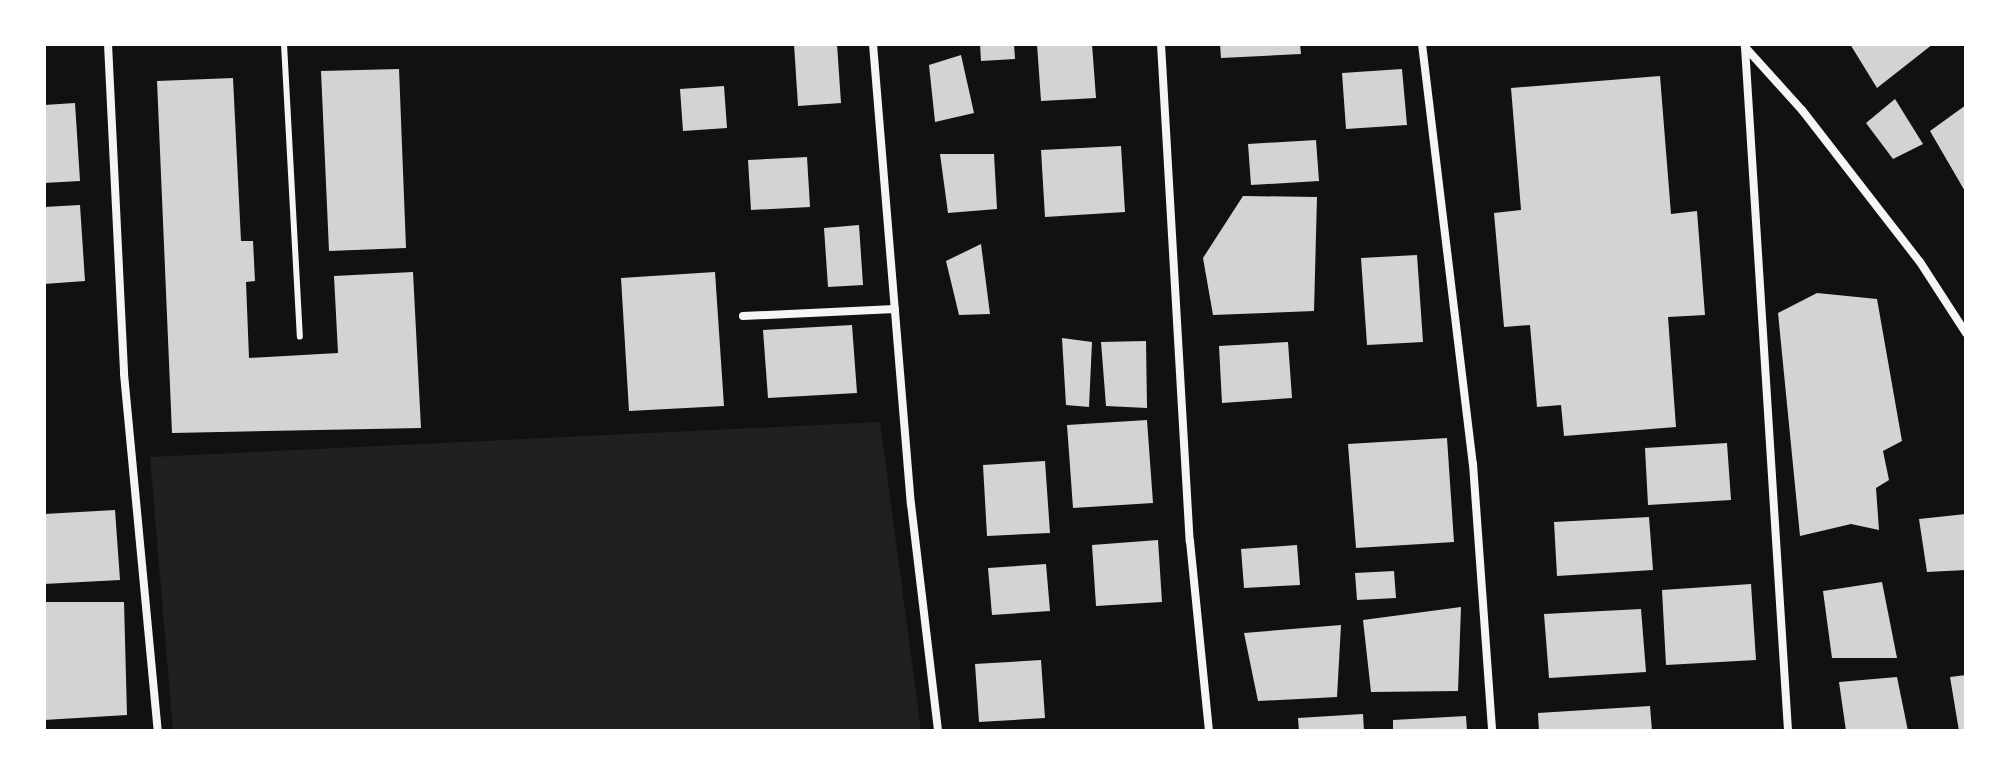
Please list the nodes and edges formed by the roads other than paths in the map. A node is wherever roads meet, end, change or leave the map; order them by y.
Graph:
1 (108, 44) edge
2 (284, 44) edge
3 (873, 44) edge
4 (1161, 44) edge
5 (1422, 44) edge
6 (1743, 45) edge
7 (895, 309) junction
8 (743, 316) dead end
9 (1966, 333) edge
10 (300, 337) dead end
11 (158, 731) edge
12 (938, 731) edge
13 (1209, 731) edge
14 (1492, 731) edge
15 (1788, 731) edge

1 - 11 street
2 - 10 lane
3 - 7 street
4 - 13 street
5 - 14 street
6 - 9 street
6 - 15 street
7 - 8 street
7 - 12 street

